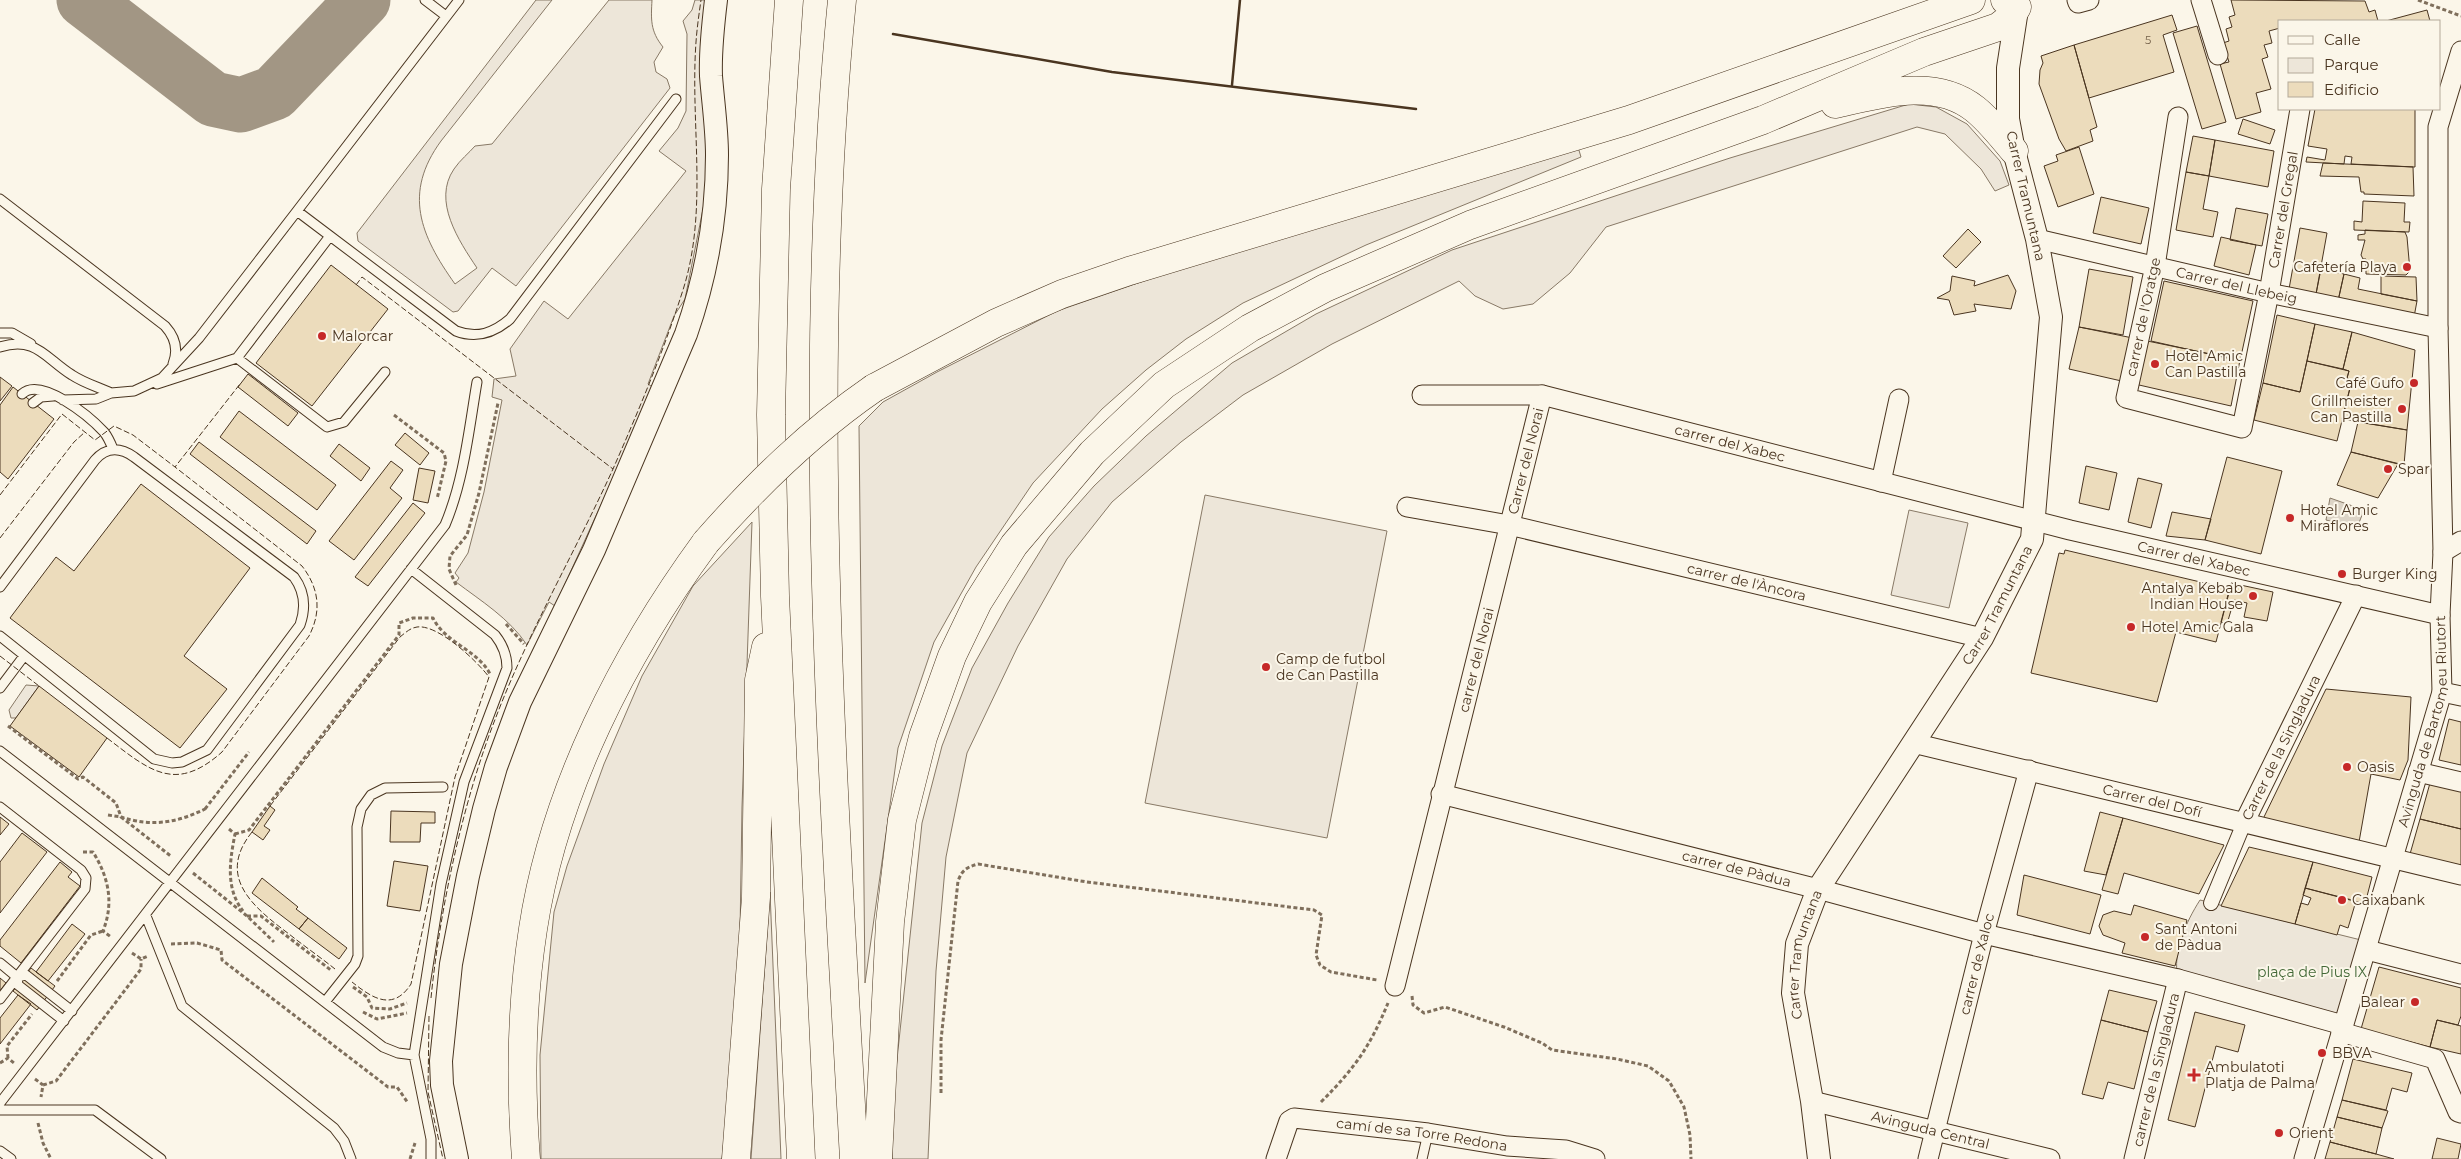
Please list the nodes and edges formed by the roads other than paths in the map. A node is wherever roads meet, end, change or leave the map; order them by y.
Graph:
1 (425, 0) edge
2 (459, 0) edge
3 (716, 0) edge
4 (789, 0) edge
5 (842, 0) edge
6 (1916, 0) edge
7 (1971, 0) edge
8 (2077, 0) edge
9 (2089, 0) edge
10 (2201, 0) edge
11 (2014, 2) edge
12 (446, 16) junction
13 (2461, 51) edge
14 (2218, 55) dead end
15 (1792, 63) junction
16 (2444, 90) edge
17 (676, 99) dead end
18 (2441, 108) edge
19 (2300, 110) edge
20 (2441, 110) edge
21 (2178, 117) dead end
22 (1763, 120) junction
23 (2014, 151) junction
24 (0, 199) edge
25 (297, 211) junction
26 (330, 236) junction
27 (2037, 239) junction
28 (2155, 266) junction
29 (2269, 293) junction
30 (2438, 328) junction
31 (0, 333) edge
32 (33, 346) junction
33 (0, 347) edge
34 (237, 358) junction
35 (173, 364) junction
36 (385, 372) dead end
37 (477, 382) dead end
38 (143, 389) junction
39 (111, 393) junction
40 (22, 394) dead end
41 (1422, 395) dead end
42 (1542, 396) junction
43 (60, 398) junction
44 (1899, 399) dead end
45 (33, 403) dead end
46 (2242, 428) joint
47 (113, 449) junction
48 (1881, 482) junction
49 (1407, 507) dead end
50 (2033, 521) junction
51 (1509, 525) junction
52 (2461, 541) edge
53 (2443, 552) junction
54 (411, 569) junction
55 (0, 587) edge
56 (775, 596) junction
57 (2356, 596) junction
58 (2440, 615) junction
59 (0, 636) edge
60 (1982, 638) junction
61 (24, 656) junction
62 (0, 688) edge
63 (2442, 692) junction
64 (2461, 696) edge
65 (1913, 742) junction
66 (0, 751) edge
67 (2029, 770) junction
68 (2418, 772) junction
69 (2461, 782) edge
70 (443, 787) dead end
71 (1441, 794) junction
72 (0, 807) edge
73 (2244, 823) junction
74 (2392, 860) junction
75 (2461, 875) edge
76 (172, 882) junction
77 (1818, 889) junction
78 (2211, 903) dead end
79 (146, 916) junction
80 (1984, 934) junction
81 (2366, 950) junction
82 (0, 963) edge
83 (2461, 974) edge
84 (17, 977) junction
85 (2178, 979) junction
86 (1395, 986) road end
87 (0, 999) edge
88 (325, 1002) junction
89 (72, 1011) junction
90 (64, 1021) junction
91 (2342, 1028) junction
92 (414, 1055) junction
93 (1812, 1101) junction
94 (0, 1103) edge
95 (0, 1110) edge
96 (2461, 1113) edge
97 (1935, 1130) junction
98 (1428, 1133) junction
99 (0, 1151) edge
100 (11, 1159) edge
101 (161, 1159) edge
102 (351, 1159) edge
103 (432, 1159) edge
104 (457, 1159) edge
105 (526, 1159) edge
106 (736, 1159) edge
107 (801, 1159) edge
108 (854, 1159) edge
109 (878, 1159) edge
110 (1276, 1159) edge
111 (1422, 1159) edge
112 (1595, 1159) edge
113 (1818, 1159) edge
114 (1928, 1159) edge
115 (2050, 1159) edge
116 (2134, 1159) edge
117 (2304, 1159) edge

1 - 12 lane
2 - 12 lane
3 - 104 street
4 - 56 highway
5 - 108 highway
6 - 15 highway
7 - 15 highway
8 - 9 street
10 - 14 street
11 - 22 highway
11 - 23 street, Carrer Tramuntana
12 - 25 lane
13 - 16 street
15 - 105 highway, bridge
16 - 18 street, Avinguda de Bartomeu Riutort
17 - 26 lane
19 - 29 street, Carrer del Gregal
20 - 30 street, Avinguda de Bartomeu Riutort
21 - 28 street, carrer de l'Oratge
22 - 23 highway
22 - 109 highway
23 - 27 street, Carrer Tramuntana
24 - 35 lane
25 - 26 lane
25 - 35 lane
26 - 34 lane
27 - 28 street, Carrer del Llebeig
27 - 50 street, Carrer Tramuntana
28 - 29 street, Carrer del Llebeig
28 - 46 street, carrer de l'Oratge
29 - 30 street, Carrer del Llebeig
29 - 46 street, Carrer del Gregal
30 - 53 street, Avinguda de Bartomeu Riutort
31 - 32 lane
32 - 33 lane
32 - 39 lane
34 - 36 lane
34 - 38 lane
35 - 38 lane
37 - 54 lane
38 - 39 lane
39 - 43 lane
40 - 43 lane
41 - 42 street, carrer del Xabec
42 - 48 street, carrer del Xabec
42 - 51 street, Carrer del Norai
43 - 45 lane
43 - 47 lane
44 - 48 street
47 - 55 lane
47 - 61 lane
48 - 50 street, carrer del Xabec
49 - 51 street, carrer de l'Àncora
50 - 57 street, Carrer del Xabec
50 - 60 street, Carrer Tramuntana
51 - 60 street, carrer de l'Àncora
51 - 71 street, carrer del Norai
52 - 53 street
53 - 58 street, Avinguda de Bartomeu Riutort
54 - 76 lane
54 - 92 lane
56 - 106 highway
56 - 107 highway
57 - 58 street
57 - 73 street, Carrer de la Singladura
58 - 63 street, Avinguda de Bartomeu Riutort
59 - 61 lane
60 - 65 street, Carrer Tramuntana
61 - 62 lane
63 - 64 street
63 - 68 street, Avinguda de Bartomeu Riutort
65 - 67 street, Carrer del Dofí
65 - 77 street, Carrer Tramuntana
66 - 76 lane
67 - 73 street, Carrer del Dofí
67 - 80 street, carrer de Xaloc
68 - 69 street
68 - 74 street, Avinguda de Bartomeu Riutort
70 - 88 lane
71 - 77 street, carrer de Pàdua
71 - 86 street, carrer del Norai
72 - 84 lane
73 - 74 street, Carrer del Dofí
73 - 78 street, Carrer de la Singladura
74 - 75 street, Carrer del Dofí
74 - 81 street, Avinguda de Bartomeu Riutort
76 - 79 lane
76 - 88 lane
77 - 80 street, carrer de Pàdua
77 - 93 street, Carrer Tramuntana
79 - 89 lane
79 - 102 lane
80 - 85 street, carrer de Pàdua
80 - 97 street, carrer de Xaloc
81 - 83 street
81 - 91 street, Avinguda de Bartomeu Riutort
82 - 84 lane
84 - 87 lane
84 - 89 lane
84 - 90 lane
85 - 91 street
85 - 116 street, carrer de la Singladura
88 - 92 lane
89 - 90 lane
90 - 94 lane
91 - 96 street
91 - 117 street, Avinguda de Bartomeu Riutort
92 - 103 lane
93 - 97 street, Avinguda Central
93 - 113 street, Carrer Tramuntana
95 - 101 lane
97 - 114 street, carrer de Xaloc
97 - 115 street, Avinguda Central
98 - 110 street, camí de sa Torre Redona
98 - 111 lane
98 - 112 street, camí de sa Torre Redona
99 - 100 lane

